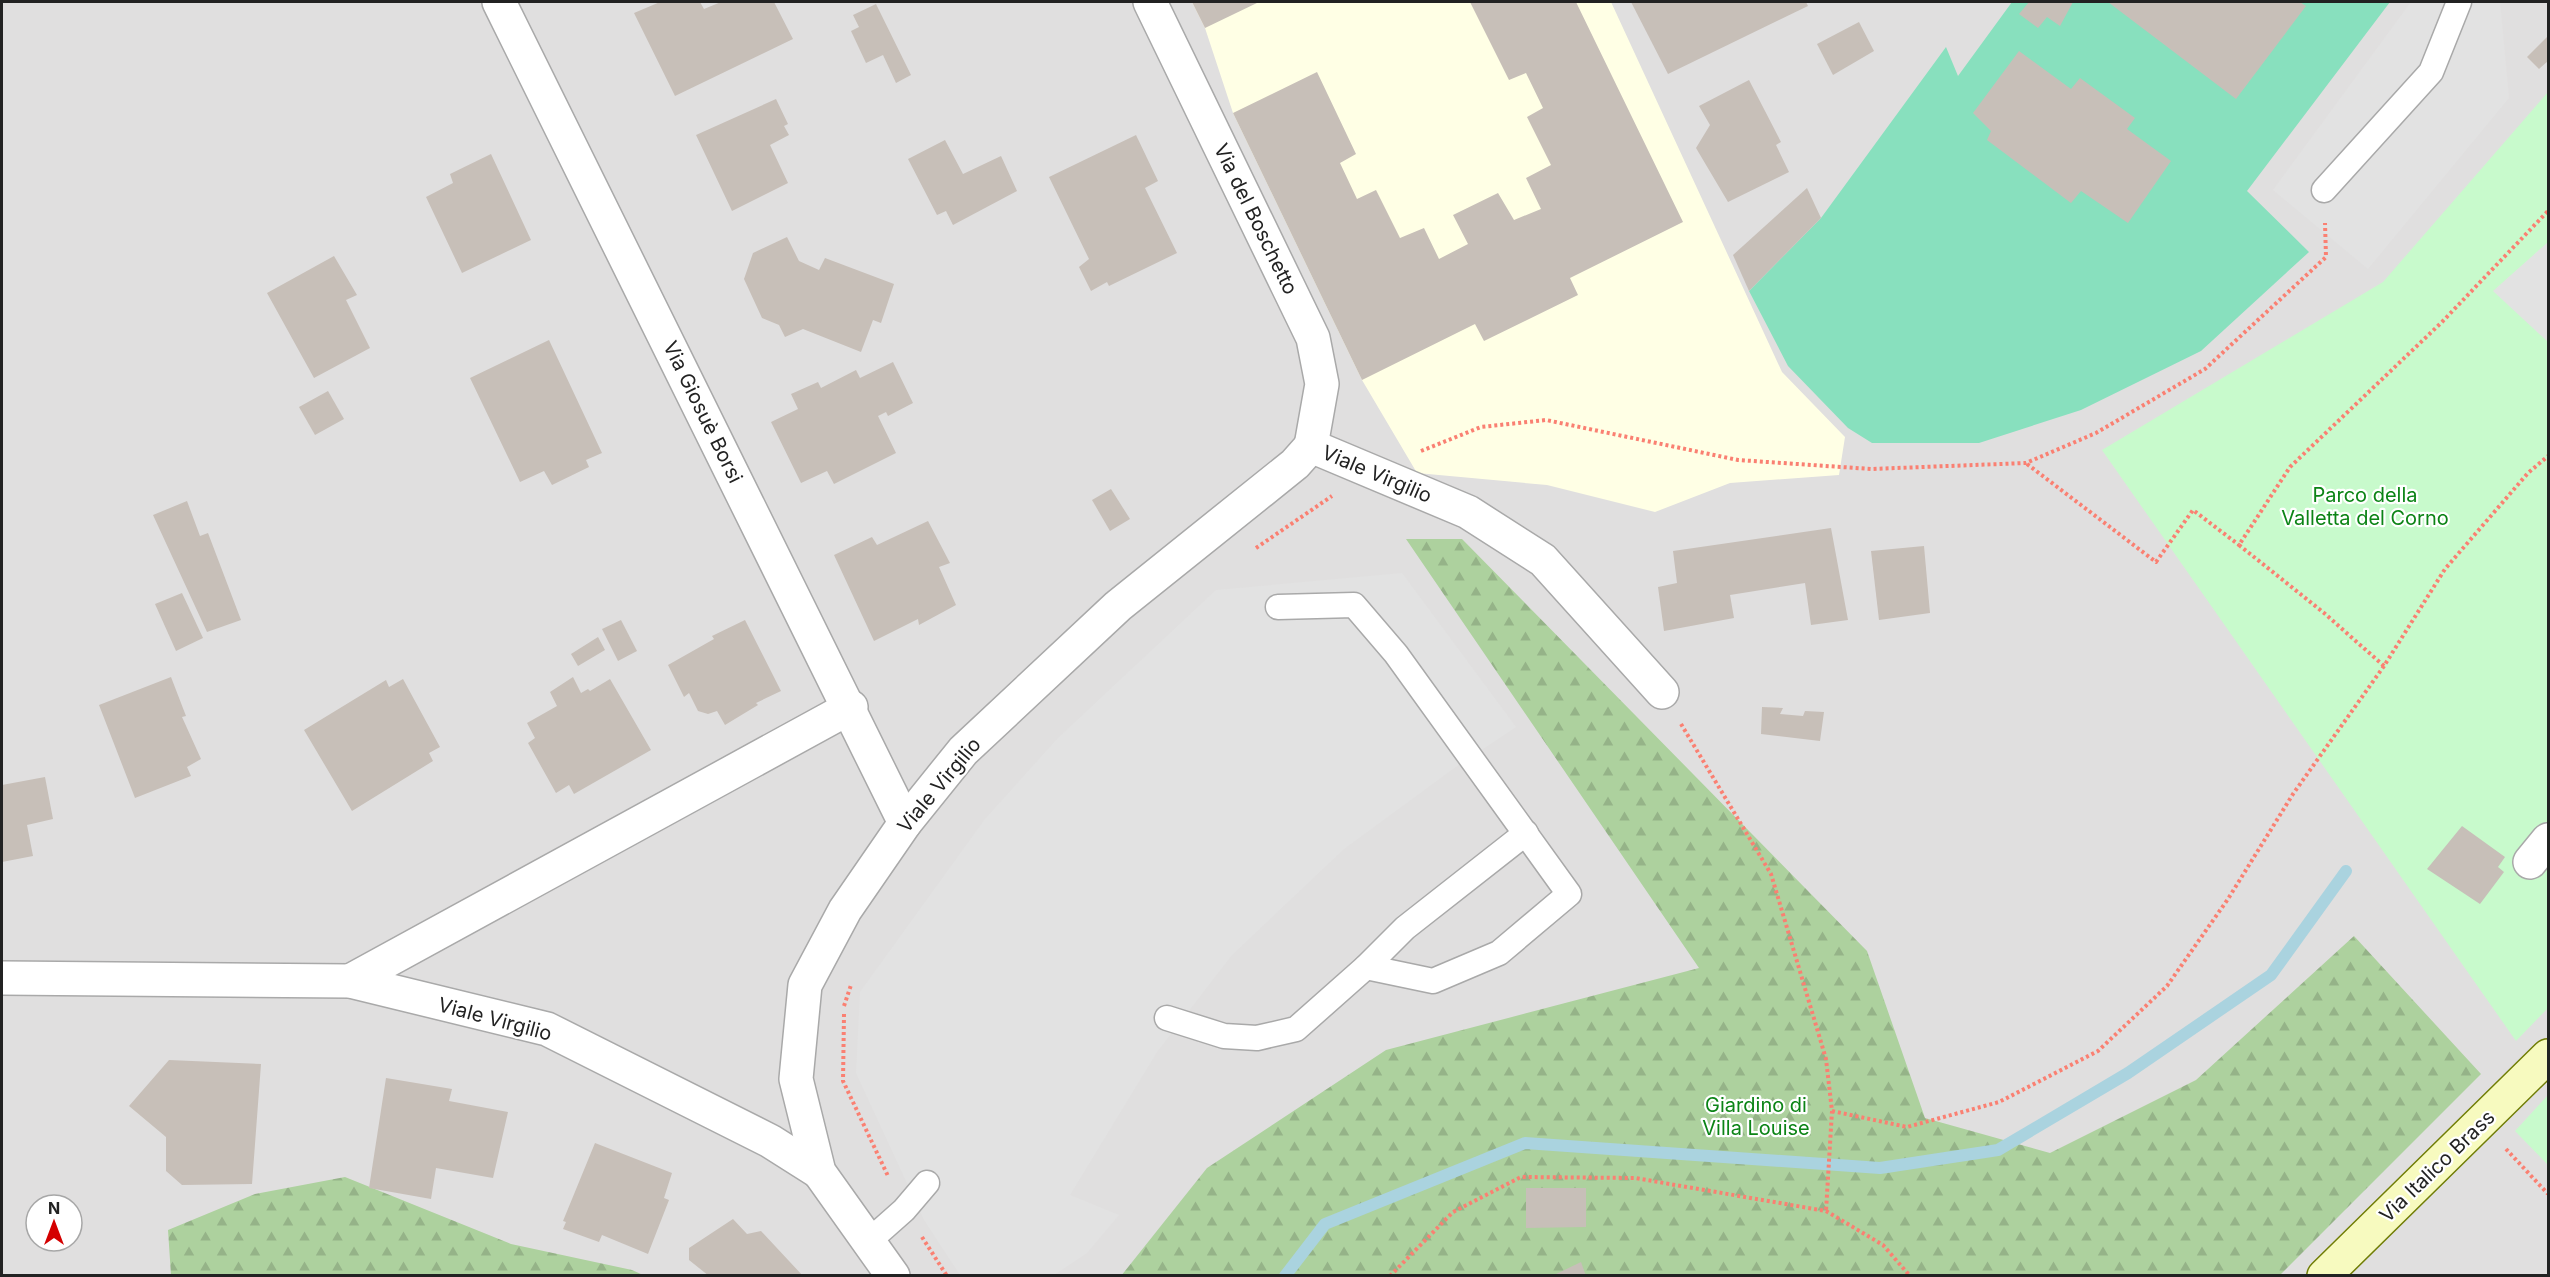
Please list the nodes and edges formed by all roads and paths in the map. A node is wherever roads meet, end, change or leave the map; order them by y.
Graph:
1 (499, 2) edge
2 (1150, 2) edge
3 (2459, 2) edge
4 (2324, 190) joint
5 (2548, 211) edge
6 (1311, 446) junction
7 (2548, 456) edge
8 (2026, 463) junction
9 (1367, 472) junction
10 (2239, 544) junction
11 (1251, 551) dead end
12 (1278, 607) dead end
13 (2384, 666) junction
14 (1662, 692) joint
15 (850, 707) junction
16 (905, 823) junction
17 (1526, 833) junction
18 (1366, 967) junction
19 (855, 974) dead end
20 (2, 978) edge
21 (350, 981) junction
22 (1167, 1018) dead end
23 (2548, 1056) edge
24 (1832, 1112) junction
25 (2482, 1123) junction
26 (819, 1172) junction
27 (927, 1183) dead end
28 (2548, 1194) edge
29 (904, 1210) junction
30 (1826, 1211) junction
31 (868, 1241) junction
32 (893, 1275) edge
33 (947, 1275) edge
34 (1390, 1275) edge
35 (1910, 1275) edge
36 (2324, 1275) edge

1 - 15 street, Via Giosuè Borsi
2 - 6 street, Via del Boschetto
3 - 4 lane
4 - 8 path
5 - 10 path
6 - 9 street, Viale Virgilio
6 - 16 street, Viale Virgilio
7 - 13 path
8 - 9 path
8 - 10 path
9 - 11 path
9 - 14 street, Viale Virgilio
10 - 13 path
12 - 17 lane
13 - 24 path
14 - 24 path
15 - 16 street, Via Giosuè Borsi
15 - 21 street, Viale Virgilio
16 - 26 street, Viale Virgilio
17 - 18 lane
17 - 18 lane
18 - 22 lane
19 - 29 path
20 - 21 street, Viale Virgilio
21 - 26 street, Viale Virgilio
23 - 25 main road, Via Italico Brass
24 - 30 path
25 - 28 path
25 - 36 main road, Via Italico Brass
26 - 31 street
27 - 29 lane
29 - 31 lane
29 - 33 path
30 - 34 path
30 - 35 path
31 - 32 street

